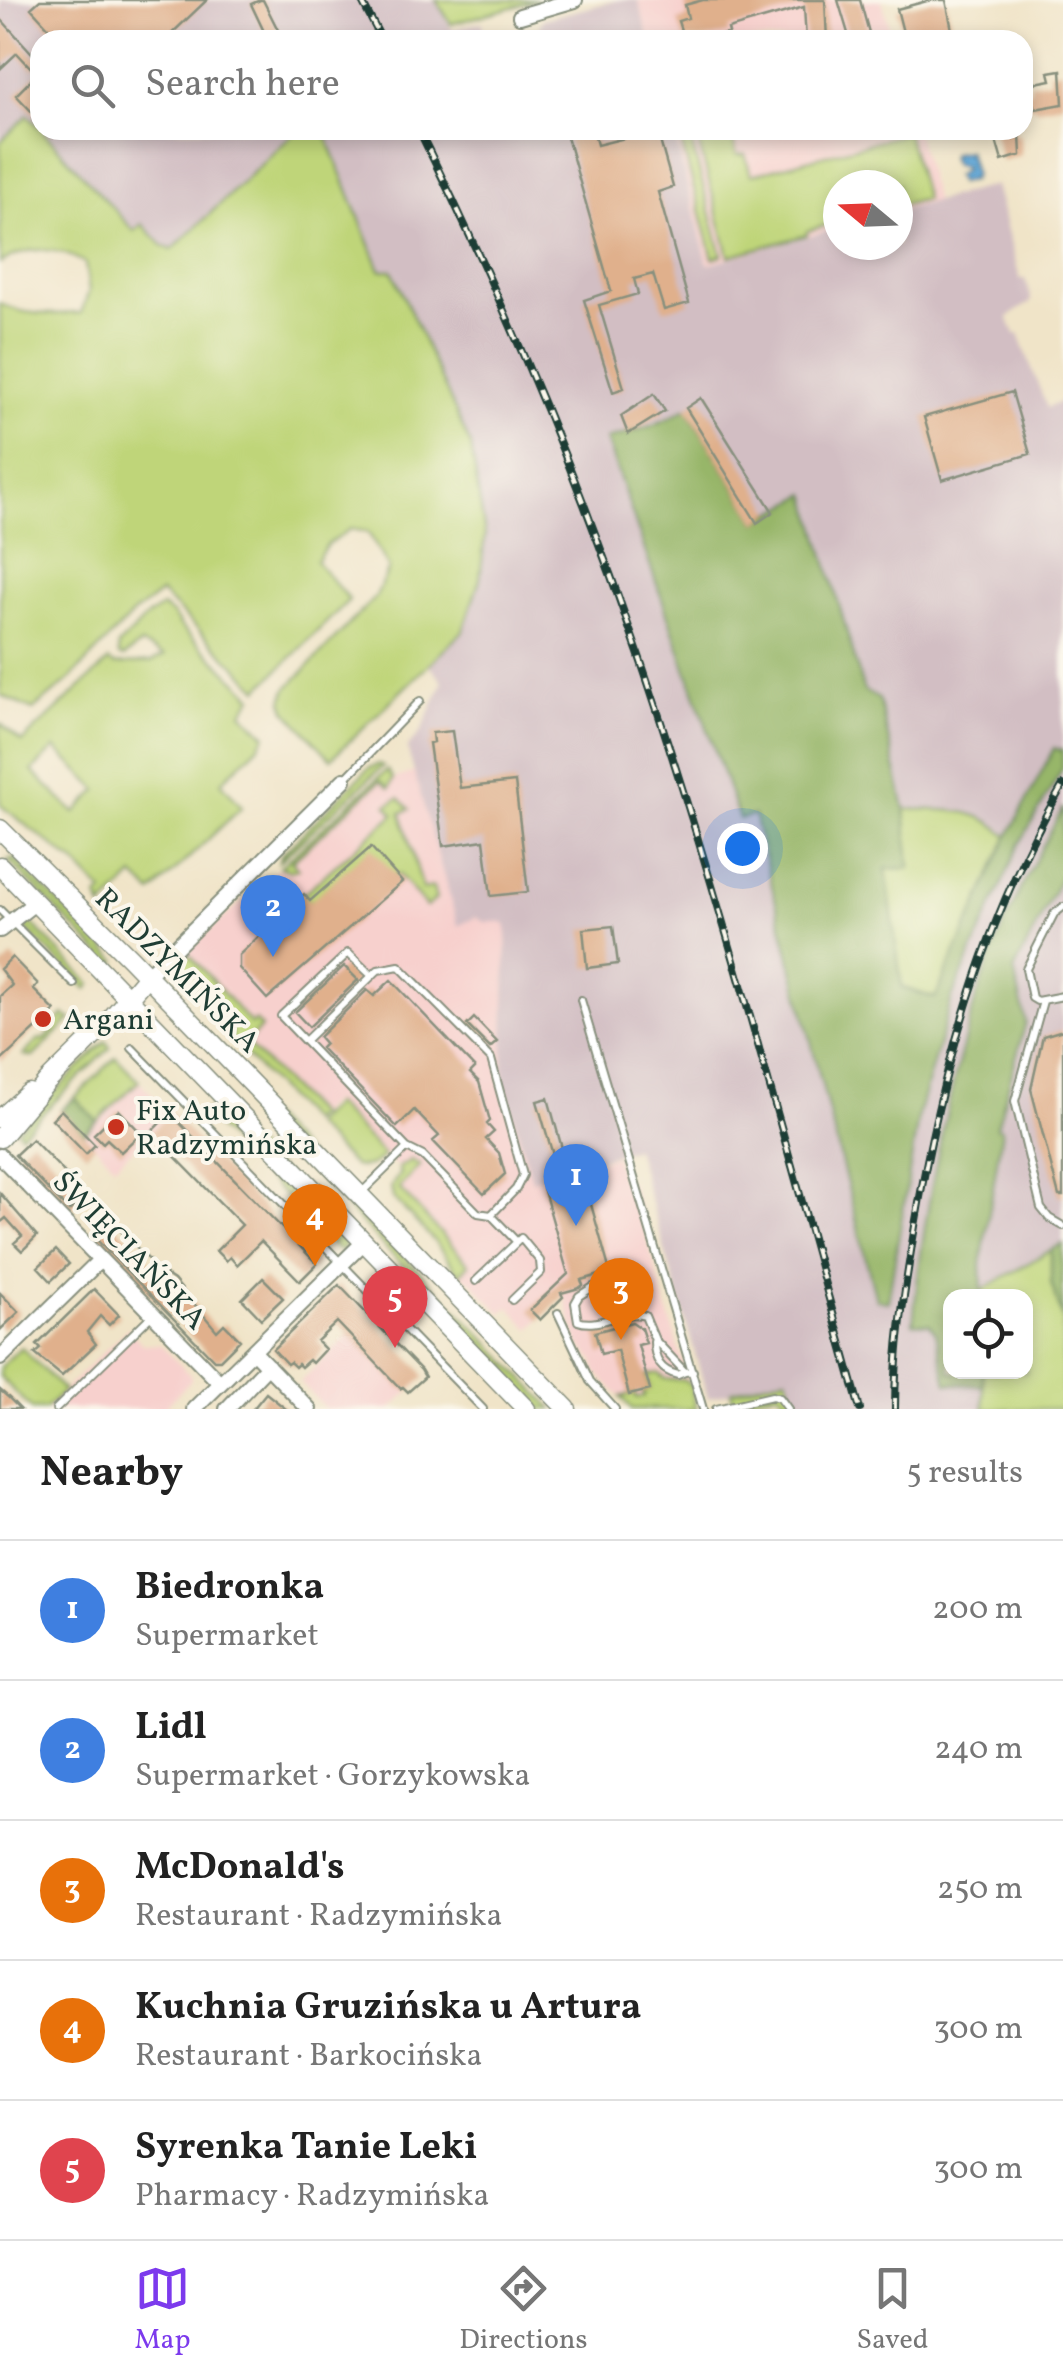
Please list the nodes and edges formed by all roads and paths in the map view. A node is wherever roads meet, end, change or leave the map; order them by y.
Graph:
1 (575, 0) edge
2 (520, 16) dead end
3 (420, 700) dead end
4 (344, 780) joint
5 (4, 842) edge
6 (0, 866) edge
7 (36, 902) junction
8 (1063, 907) edge
9 (3, 920) edge
10 (147, 976) junction
11 (372, 976) junction
12 (74, 984) dead end
13 (1063, 996) edge
14 (128, 998) junction
15 (580, 1000) dead end
16 (1043, 1001) junction
17 (304, 1041) junction
18 (132, 1048) dead end
19 (46, 1082) junction
20 (0, 1118) edge
21 (0, 1138) edge
22 (407, 1148) junction
23 (0, 1156) edge
24 (360, 1195) junction
25 (491, 1215) junction
26 (1063, 1226) edge
27 (364, 1242) junction
28 (517, 1242) junction
29 (100, 1260) junction
30 (342, 1263) junction
31 (632, 1274) dead end
32 (476, 1281) dead end
33 (512, 1300) dead end
34 (558, 1313) dead end
35 (153, 1314) junction
36 (654, 1340) junction
37 (253, 1350) junction
38 (0, 1358) edge
39 (268, 1366) junction
40 (689, 1371) junction
41 (220, 1384) junction
42 (56, 1409) edge
43 (194, 1409) edge
44 (227, 1409) edge
45 (309, 1409) edge
46 (483, 1409) edge
47 (526, 1409) edge
48 (567, 1409) edge
49 (615, 1409) edge
50 (703, 1409) edge
51 (716, 1409) edge
52 (788, 1409) edge

1 - 2 street
3 - 4 lane
4 - 10 street
5 - 10 main road, RADZYMIŃSKA
6 - 7 main road, RADZYMIŃSKA
7 - 9 street
7 - 14 main road, RADZYMIŃSKA
8 - 16 lane
9 - 12 lane
10 - 14 main road
10 - 24 main road, RADZYMIŃSKA
11 - 17 lane
11 - 17 lane
11 - 25 lane
13 - 16 lane
14 - 19 main road
14 - 27 main road, RADZYMIŃSKA
15 - 40 lane
16 - 26 lane
17 - 22 lane
18 - 30 lane
19 - 20 main road
19 - 21 main road
22 - 24 lane
22 - 25 lane
23 - 29 street, ŚWIĘCIAŃSKA
24 - 48 main road, RADZYMIŃSKA
25 - 28 lane
27 - 30 street
27 - 47 main road, RADZYMIŃSKA
28 - 32 lane
28 - 33 lane
29 - 35 street, ŚWIĘCIAŃSKA
29 - 38 street
30 - 37 street
30 - 46 lane
31 - 36 lane
34 - 49 lane
35 - 41 street, ŚWIĘCIAŃSKA
35 - 42 lane
36 - 40 lane
36 - 40 lane
37 - 39 street
37 - 41 street
39 - 44 street
39 - 45 street
40 - 50 lane
41 - 43 street
51 - 52 lane

